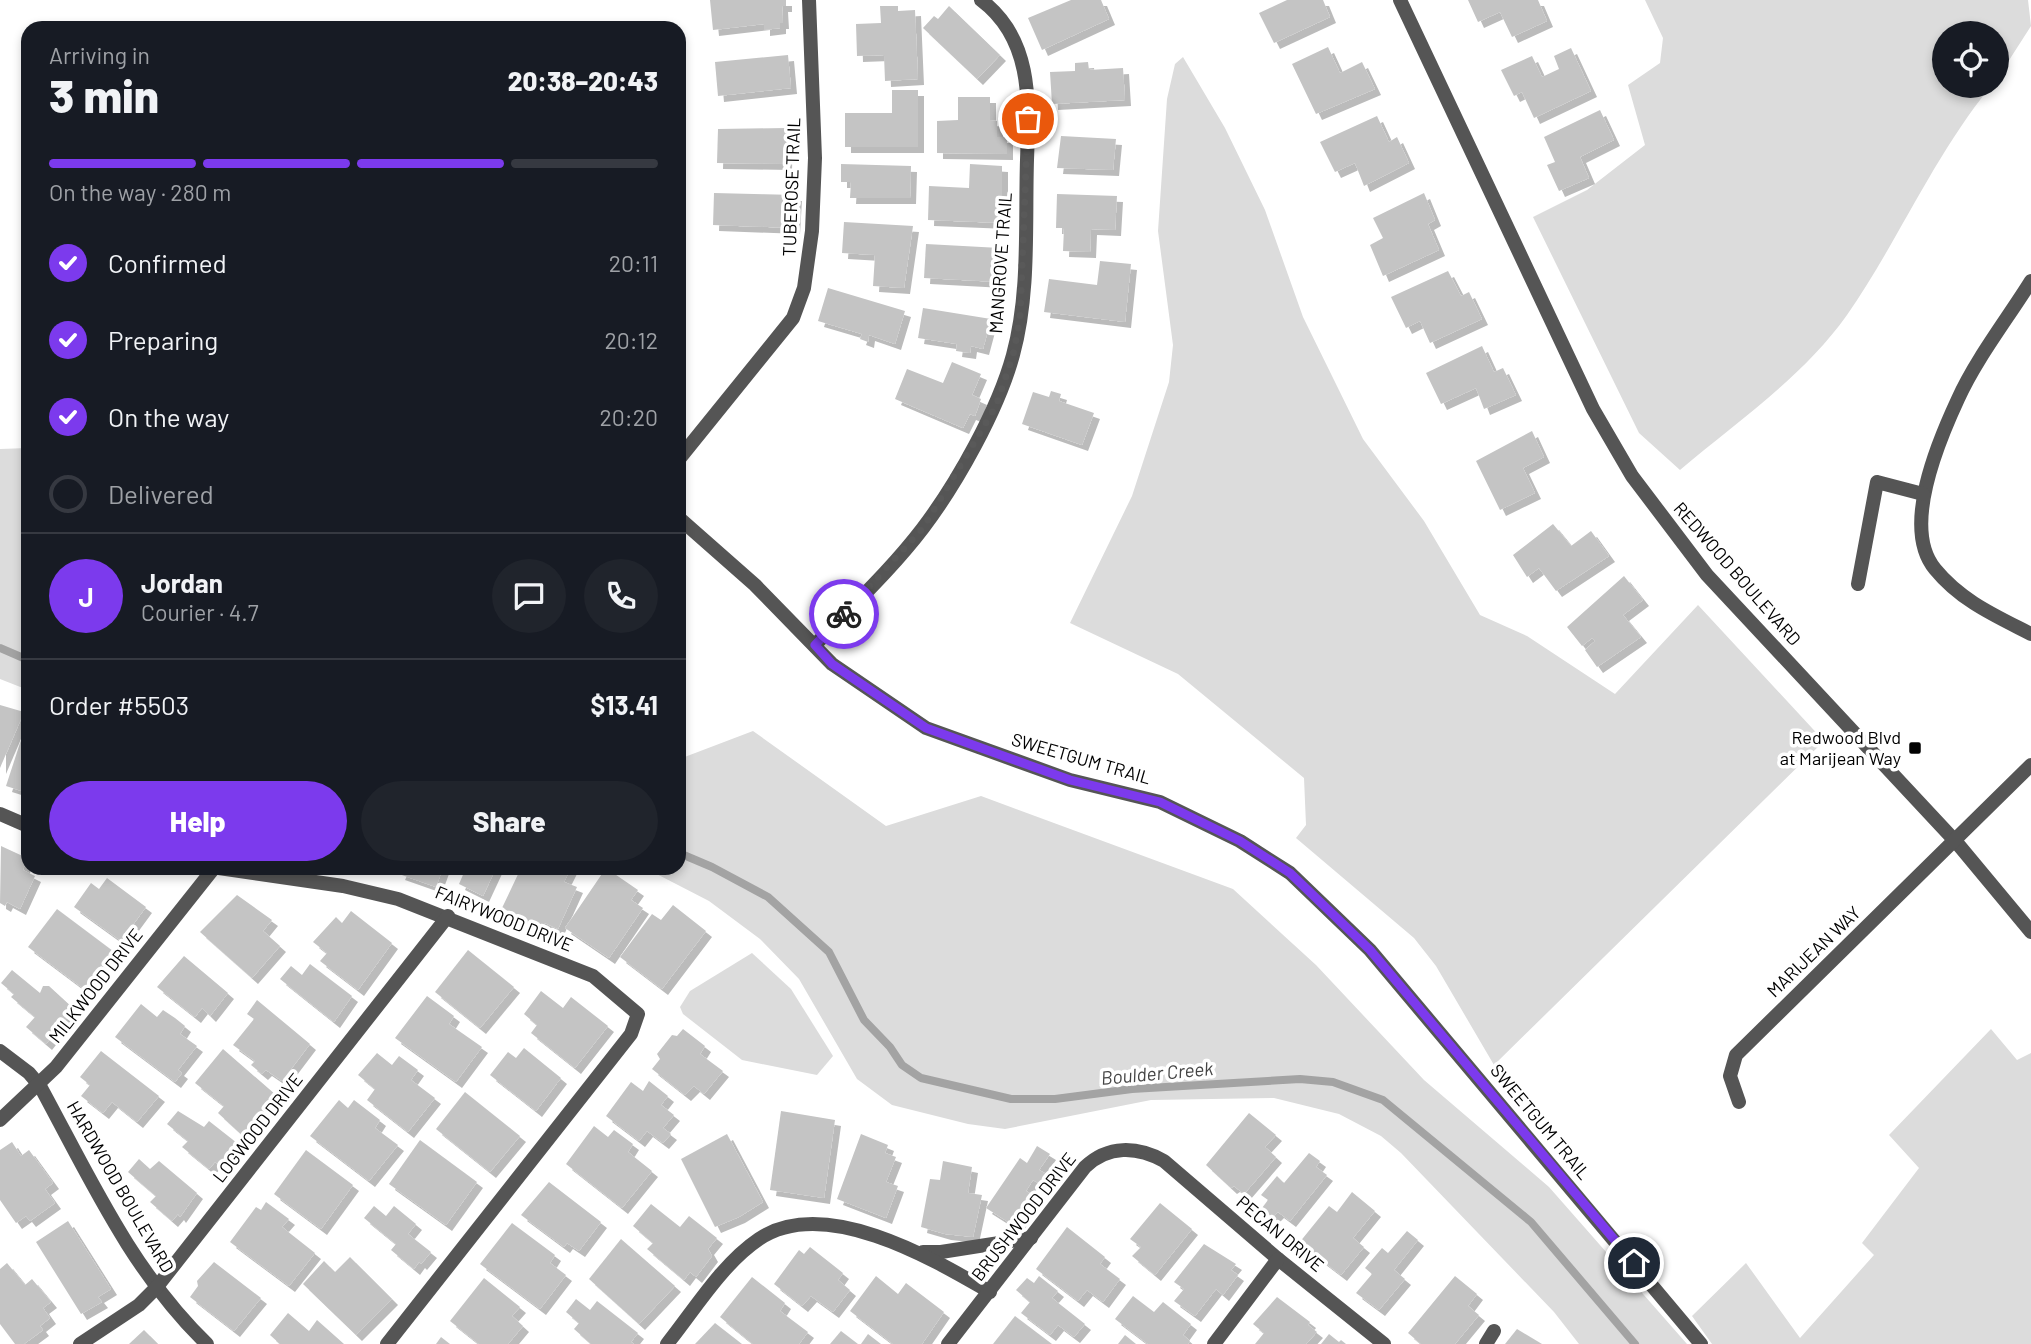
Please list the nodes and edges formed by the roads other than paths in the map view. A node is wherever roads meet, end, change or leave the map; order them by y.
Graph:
1 (809, 0) edge
2 (981, 0) edge
3 (1400, 0) edge
4 (2031, 281) edge
5 (686, 451) edge
6 (1923, 494) junction
7 (686, 524) edge
8 (1858, 584) dead end
9 (2031, 634) edge
10 (815, 645) junction
11 (2031, 765) edge
12 (0, 814) edge
13 (21, 823) edge
14 (1954, 841) junction
15 (211, 875) edge
16 (266, 875) edge
17 (448, 916) junction
18 (2031, 932) edge
19 (0, 1051) edge
20 (40, 1086) junction
21 (1739, 1102) dead end
22 (0, 1121) edge
23 (1150, 1154) joint
24 (1031, 1238) junction
25 (918, 1252) junction
26 (1278, 1259) junction
27 (156, 1288) junction
28 (990, 1292) junction
29 (1494, 1331) dead end
30 (80, 1344) edge
31 (207, 1344) edge
32 (387, 1344) edge
33 (667, 1344) edge
34 (948, 1344) edge
35 (1214, 1344) edge
36 (1384, 1344) edge
37 (1486, 1344) edge
38 (1701, 1344) edge

1 - 5 street, TUBEROSE TRAIL
2 - 10 street, MANGROVE TRAIL
3 - 14 street, REDWOOD BOULEVARD
4 - 6 street
6 - 8 street
6 - 9 street
7 - 10 street, SWEETGUM TRAIL
10 - 38 street, SWEETGUM TRAIL
11 - 14 street, MARIJEAN WAY
12 - 13 street
14 - 18 street, REDWOOD BOULEVARD
14 - 21 street, MARIJEAN WAY
15 - 20 street, MILKWOOD DRIVE
16 - 17 street, FAIRYWOOD DRIVE
17 - 27 street, LOGWOOD DRIVE
17 - 32 street, FAIRYWOOD DRIVE
19 - 20 street, HARDWOOD BOULEVARD
20 - 22 street, MILKWOOD DRIVE
20 - 27 street, HARDWOOD BOULEVARD
23 - 24 street, BRUSHWOOD DRIVE
23 - 26 street, PECAN DRIVE
24 - 25 street
24 - 28 street, BRUSHWOOD DRIVE
25 - 28 street
25 - 33 street
26 - 35 street
26 - 36 street, PECAN DRIVE
27 - 30 street, LOGWOOD DRIVE
27 - 31 street, HARDWOOD BOULEVARD
28 - 34 street, BRUSHWOOD DRIVE
29 - 37 street

